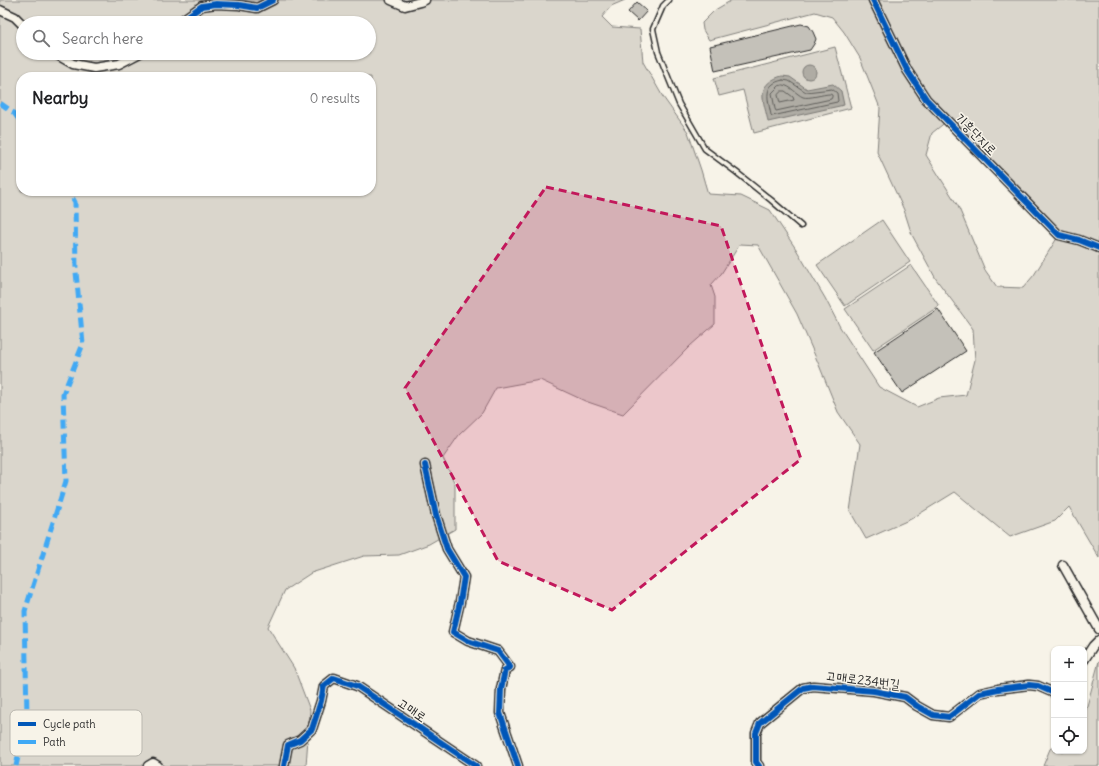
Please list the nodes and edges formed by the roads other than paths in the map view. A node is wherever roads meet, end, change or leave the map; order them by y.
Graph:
1 (273, 0) edge
2 (391, 0) edge
3 (425, 0) edge
4 (669, 0) edge
5 (873, 0) edge
6 (0, 10) edge
7 (188, 16) edge
8 (16, 18) edge
9 (66, 60) edge
10 (127, 60) edge
11 (801, 226) dead end
12 (1099, 248) edge
13 (425, 465) dead end
14 (1064, 565) dead end
15 (1099, 629) edge
16 (1099, 640) edge
17 (1087, 655) edge
18 (1051, 692) edge
19 (148, 766) edge
20 (158, 766) edge
21 (284, 766) edge
22 (476, 766) edge
23 (518, 766) edge
24 (759, 766) edge

1 - 7 street
2 - 3 street
4 - 11 lane
5 - 12 street, 기흥단지로
6 - 8 street
9 - 10 street
13 - 23 street
14 - 15 street
16 - 17 street
18 - 24 street, 고매로234번길
19 - 20 street
21 - 22 street, 고매로

